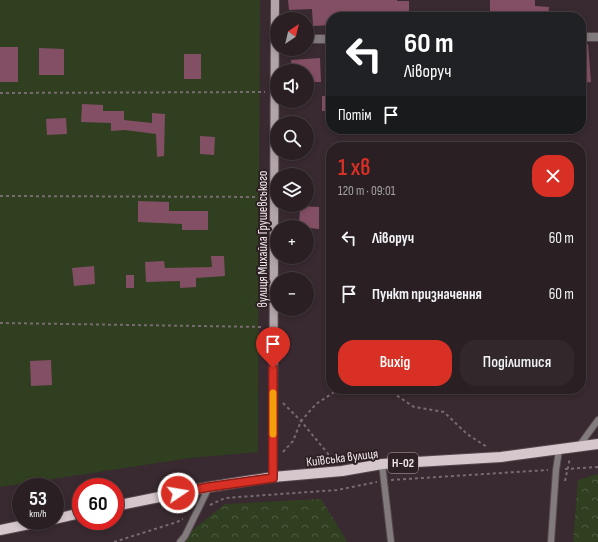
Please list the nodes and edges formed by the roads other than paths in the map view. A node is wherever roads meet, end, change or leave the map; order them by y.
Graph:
1 (275, 0) edge
2 (275, 12) edge
3 (586, 37) edge
4 (598, 37) edge
5 (326, 38) edge
6 (314, 39) edge
7 (275, 56) edge
8 (598, 420) edge
9 (598, 444) edge
10 (579, 446) junction
11 (560, 450) junction
12 (382, 464) junction
13 (273, 478) junction
14 (209, 487) junction
15 (124, 504) edge
16 (12, 528) edge
17 (0, 530) edge
18 (180, 542) edge
19 (391, 542) edge
20 (551, 542) edge

1 - 2 street, вулиця Михайла Грушевського
3 - 4 street
5 - 6 street
7 - 13 street, вулиця Михайла Грушевського
8 - 10 lane
9 - 10 main road, Київська вулиця / Н-02
10 - 11 main road, Київська вулиця / Н-02
11 - 12 main road, Київська вулиця / Н-02
11 - 20 lane
12 - 13 main road, Київська вулиця / Н-02
12 - 19 lane
13 - 14 main road, Київська вулиця / Н-02
14 - 15 main road, Київська вулиця / Н-02
14 - 18 lane
16 - 17 main road

